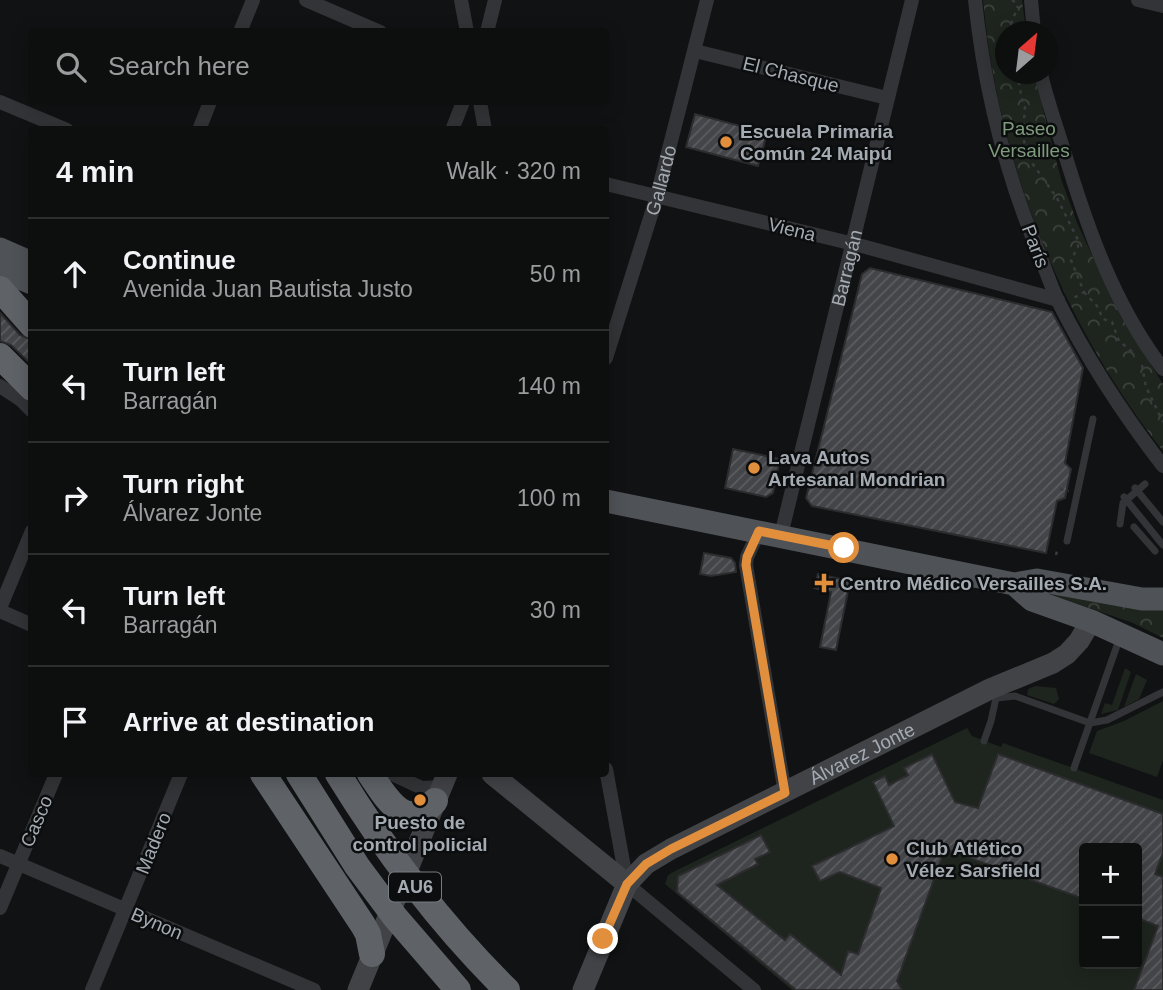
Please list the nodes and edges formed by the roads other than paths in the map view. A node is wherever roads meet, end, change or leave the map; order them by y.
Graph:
1 (253, 0) edge
2 (306, 0) edge
3 (461, 0) edge
4 (495, 0) edge
5 (707, 0) edge
6 (912, 0) edge
7 (975, 0) edge
8 (1138, 0) edge
9 (1025, 2) edge
10 (1163, 6) edge
11 (1031, 21) edge
12 (242, 28) edge
13 (371, 28) edge
14 (466, 28) edge
15 (487, 28) edge
16 (695, 51) junction
17 (1044, 84) edge
18 (887, 98) junction
19 (0, 102) edge
20 (209, 105) edge
21 (462, 105) edge
22 (481, 105) edge
23 (57, 126) edge
24 (201, 126) edge
25 (454, 126) edge
26 (484, 126) edge
27 (609, 185) edge
28 (657, 196) junction
29 (853, 244) junction
30 (0, 249) edge
31 (28, 261) edge
32 (0, 270) edge
33 (28, 281) edge
34 (0, 289) edge
35 (0, 299) edge
36 (1059, 303) junction
37 (28, 320) edge
38 (28, 328) edge
39 (609, 348) edge
40 (0, 356) edge
41 (1162, 364) edge
42 (28, 384) edge
43 (0, 386) edge
44 (28, 407) edge
45 (1093, 419) dead end
46 (1163, 466) edge
47 (1145, 484) dead end
48 (1135, 488) dead end
49 (1124, 496) dead end
50 (609, 502) edge
51 (1163, 522) edge
52 (1120, 524) dead end
53 (1134, 527) dead end
54 (770, 533) junction
55 (28, 541) edge
56 (1067, 541) dead end
57 (1163, 545) edge
58 (1155, 551) junction
59 (1145, 556) dead end
60 (1014, 584) junction
61 (1162, 599) edge
62 (0, 609) edge
63 (1091, 621) junction
64 (28, 623) edge
65 (1122, 633) junction
66 (1163, 654) edge
67 (1163, 692) edge
68 (993, 693) junction
69 (1090, 723) junction
70 (984, 741) dead end
71 (1074, 768) dead end
72 (55, 777) edge
73 (180, 777) edge
74 (266, 777) edge
75 (301, 777) edge
76 (340, 777) edge
77 (372, 777) edge
78 (398, 777) edge
79 (496, 777) edge
80 (607, 777) edge
81 (441, 787) edge
82 (785, 793) junction
83 (0, 856) edge
84 (18, 864) junction
85 (627, 884) junction
86 (0, 908) edge
87 (125, 910) junction
88 (372, 954) junction
89 (92, 990) edge
90 (314, 990) edge
91 (358, 990) edge
92 (458, 990) edge
93 (507, 990) edge
94 (583, 990) edge
95 (754, 990) edge

1 - 12 street
2 - 13 street
3 - 14 street
4 - 15 street
5 - 16 street, Gallardo
6 - 18 street, Barragán
7 - 36 street, París
8 - 10 street
9 - 11 street
16 - 18 street, El Chasque
16 - 28 street, Gallardo
17 - 41 street
18 - 29 street, Barragán
19 - 23 street
20 - 24 street
21 - 25 street
22 - 26 street
27 - 28 street, Viena
28 - 29 street, Viena
28 - 39 street, Gallardo
29 - 36 street, Viena
29 - 54 street, Barragán
30 - 31 main road
32 - 33 main road
34 - 37 highway
35 - 38 highway
36 - 46 street, París
40 - 42 highway
43 - 44 street
45 - 56 lane
47 - 52 lane
48 - 51 lane
49 - 57 lane
50 - 54 main road
53 - 58 lane
54 - 60 main road
54 - 82 street, Barragán
55 - 62 street
57 - 58 lane
58 - 59 lane
60 - 61 main road
60 - 63 main road
62 - 64 street
63 - 65 main road
63 - 68 street, Álvarez Jonte
65 - 66 main road
65 - 69 lane
67 - 69 lane
68 - 69 lane
68 - 70 lane
68 - 82 street, Álvarez Jonte
69 - 71 lane
72 - 84 street, Casco
73 - 87 street, Madero
74 - 88 highway
75 - 92 highway, AU6, bridge
76 - 93 highway, AU6, bridge
77 - 81 highway
78 - 81 street
79 - 85 street
80 - 85 street
81 - 88 street
82 - 85 street, Álvarez Jonte
83 - 84 street, Bynon
84 - 86 street, Casco
84 - 87 street, Bynon
85 - 94 street
85 - 95 street
87 - 89 street, Madero
87 - 90 street, Bynon
88 - 91 street

